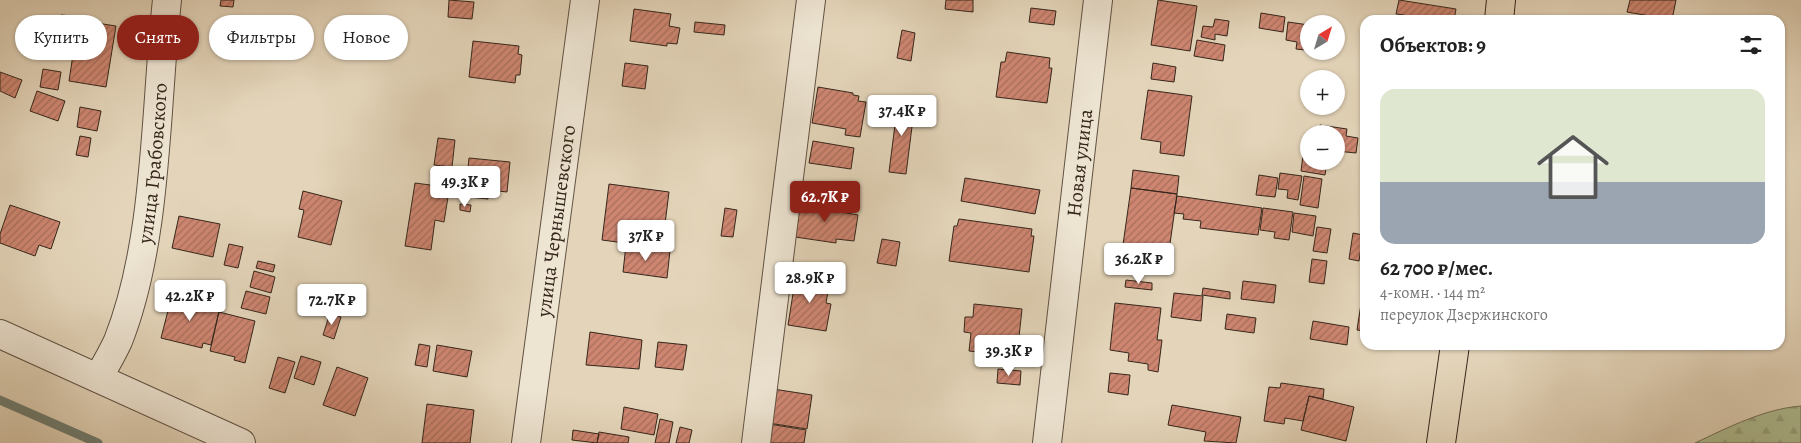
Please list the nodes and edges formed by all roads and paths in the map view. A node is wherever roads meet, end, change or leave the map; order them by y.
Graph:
1 (168, 0) edge
2 (585, 0) edge
3 (811, 0) edge
4 (1098, 0) edge
5 (1501, 0) edge
6 (1499, 15) edge
7 (0, 334) edge
8 (1454, 350) edge
9 (98, 378) junction
10 (240, 443) edge
11 (526, 443) edge
12 (756, 443) edge
13 (1047, 443) edge
14 (1441, 443) edge

1 - 9 street, улица Грабовского
2 - 11 street, улица Чернышевского
3 - 12 street
4 - 13 street, Новая улица
5 - 6 main road
7 - 9 street
8 - 14 main road
9 - 10 street

